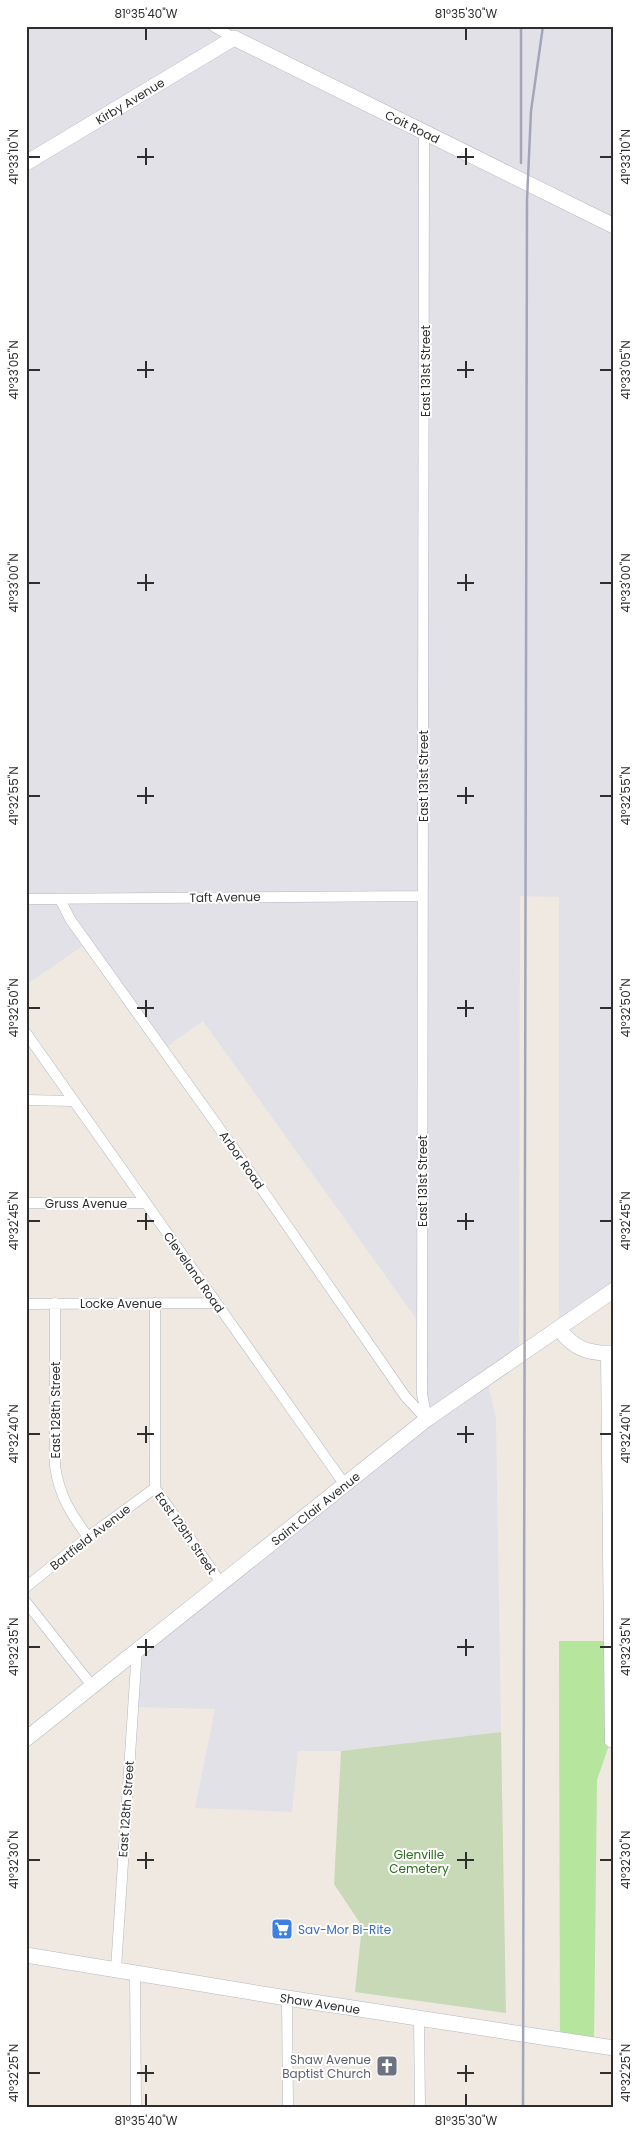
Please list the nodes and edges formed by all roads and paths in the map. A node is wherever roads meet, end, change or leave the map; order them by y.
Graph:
1 (213, 26) edge
2 (234, 38) junction
3 (424, 132) junction
4 (26, 162) edge
5 (614, 226) edge
6 (423, 896) junction
7 (26, 899) edge
8 (60, 899) junction
9 (26, 1033) edge
10 (26, 1100) edge
11 (73, 1100) junction
12 (26, 1203) edge
13 (145, 1203) junction
14 (614, 1290) edge
15 (55, 1303) junction
16 (154, 1303) junction
17 (216, 1303) junction
18 (26, 1304) edge
19 (559, 1329) junction
20 (610, 1353) edge
21 (427, 1420) junction
22 (345, 1485) junction
23 (154, 1488) junction
24 (88, 1537) junction
25 (221, 1583) junction
26 (26, 1587) edge
27 (26, 1602) edge
28 (137, 1649) junction
29 (93, 1687) junction
30 (26, 1739) edge
31 (612, 1742) edge
32 (26, 1954) edge
33 (116, 1969) junction
34 (135, 1971) junction
35 (287, 1998) junction
36 (419, 2018) junction
37 (614, 2048) edge
38 (136, 2108) edge
39 (288, 2108) edge
40 (420, 2108) edge

1 - 2 street, Coit Road
2 - 3 street, Coit Road
2 - 4 street, Kirby Avenue
3 - 5 street, Coit Road
3 - 6 street, East 131st Street
6 - 8 street, Taft Avenue
6 - 21 street, East 131st Street
7 - 8 street, Taft Avenue
8 - 21 street, Arbor Road
9 - 11 street, Cleveland Road
10 - 11 street
11 - 13 street, Cleveland Road
12 - 13 street, Gruss Avenue
13 - 17 street, Cleveland Road
14 - 19 street, Saint Clair Avenue
15 - 16 street, Locke Avenue
15 - 18 street, Locke Avenue
15 - 24 street, East 128th Street
16 - 17 street, Locke Avenue
16 - 23 street, East 129th Street
17 - 22 street, Cleveland Road
19 - 20 street
19 - 21 street, Saint Clair Avenue
20 - 31 street
21 - 22 street, Saint Clair Avenue
22 - 25 street, Saint Clair Avenue
23 - 24 street, Bartfield Avenue
23 - 25 street, East 129th Street
24 - 26 street, Bartfield Avenue
25 - 28 street, Saint Clair Avenue
27 - 29 street
28 - 29 street, Saint Clair Avenue
28 - 33 street, East 128th Street
29 - 30 street, Saint Clair Avenue
32 - 33 street, Shaw Avenue
33 - 34 street, Shaw Avenue
34 - 35 street, Shaw Avenue
34 - 38 street
35 - 36 street, Shaw Avenue
35 - 39 street
36 - 37 street, Shaw Avenue
36 - 40 street

